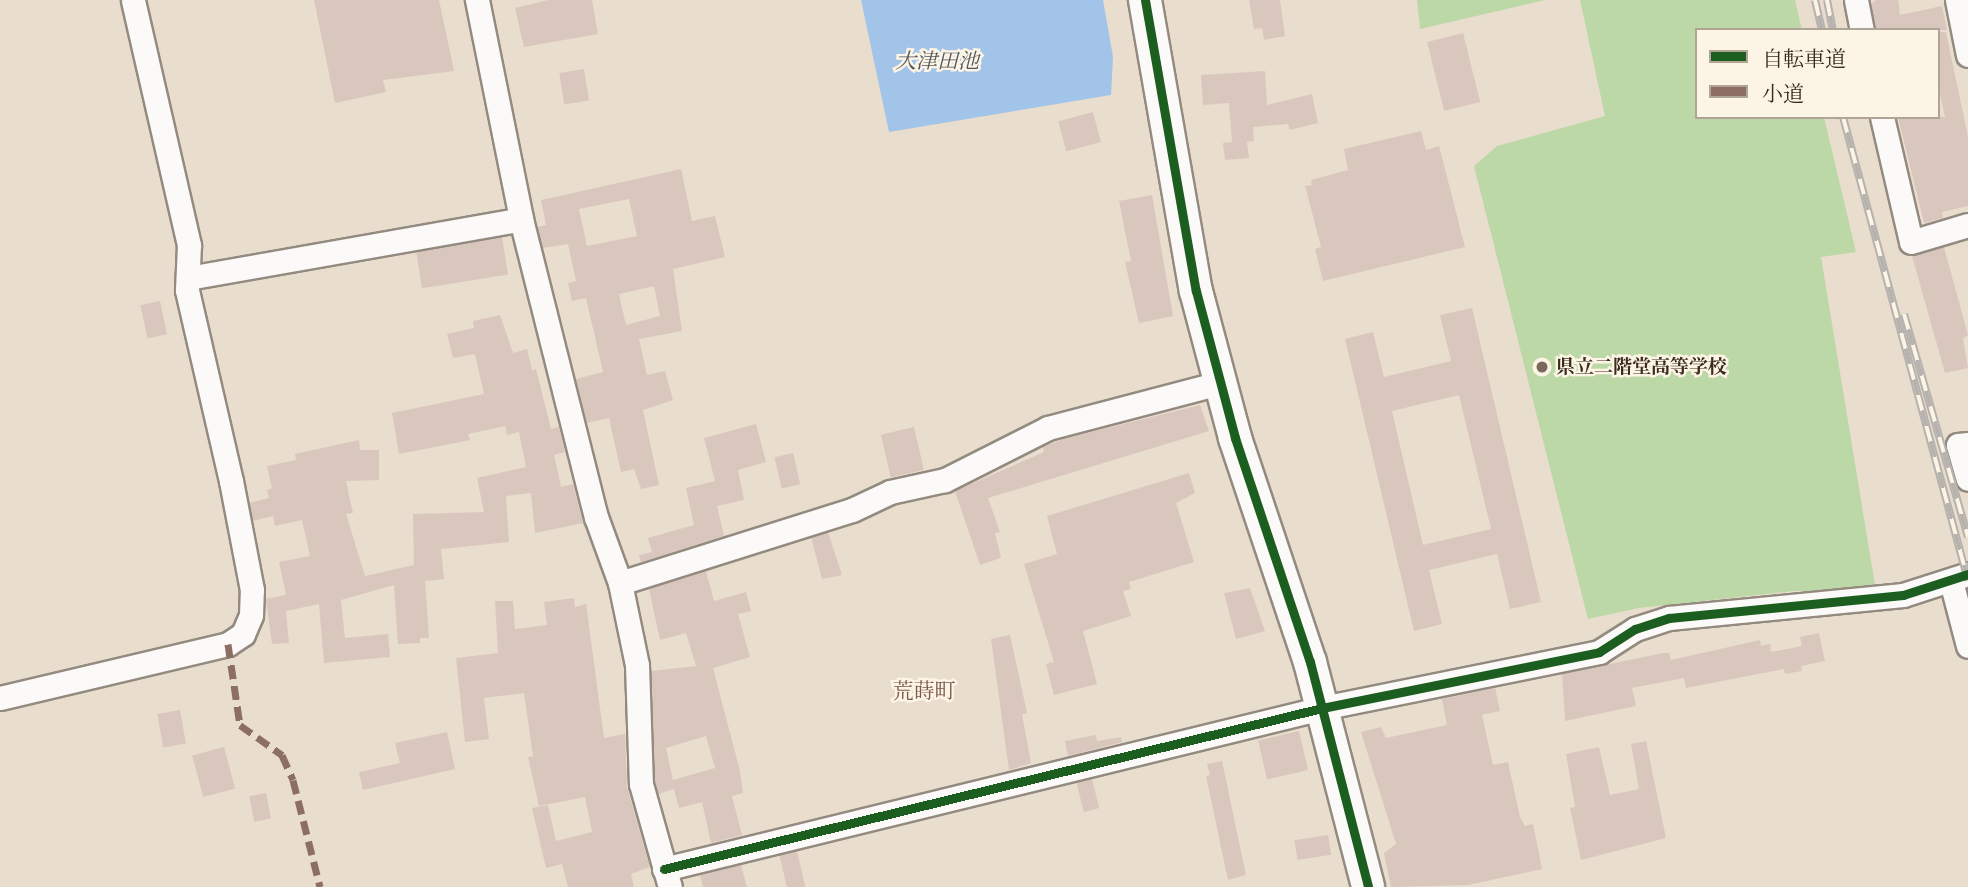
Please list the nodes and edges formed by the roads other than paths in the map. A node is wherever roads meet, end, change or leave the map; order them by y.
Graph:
1 (133, 0) edge
2 (477, 0) edge
3 (1144, 0) edge
4 (1856, 0) edge
5 (1957, 0) edge
6 (1863, 28) edge
7 (1968, 55) edge
8 (1882, 119) edge
9 (522, 219) junction
10 (1968, 225) edge
11 (188, 278) junction
12 (1220, 383) junction
13 (1968, 444) edge
14 (1968, 480) edge
15 (1960, 577) edge
16 (620, 583) junction
17 (1968, 646) edge
18 (0, 698) edge
19 (1322, 708) junction
20 (667, 878) edge
21 (1368, 887) edge

1 - 11 street
2 - 9 street
3 - 12 street
4 - 6 street
5 - 7 street
8 - 10 street
9 - 11 street
9 - 16 street
11 - 18 street
12 - 16 street
12 - 19 street
13 - 14 street
15 - 17 street
15 - 19 street
16 - 20 street
19 - 20 street
19 - 21 street

